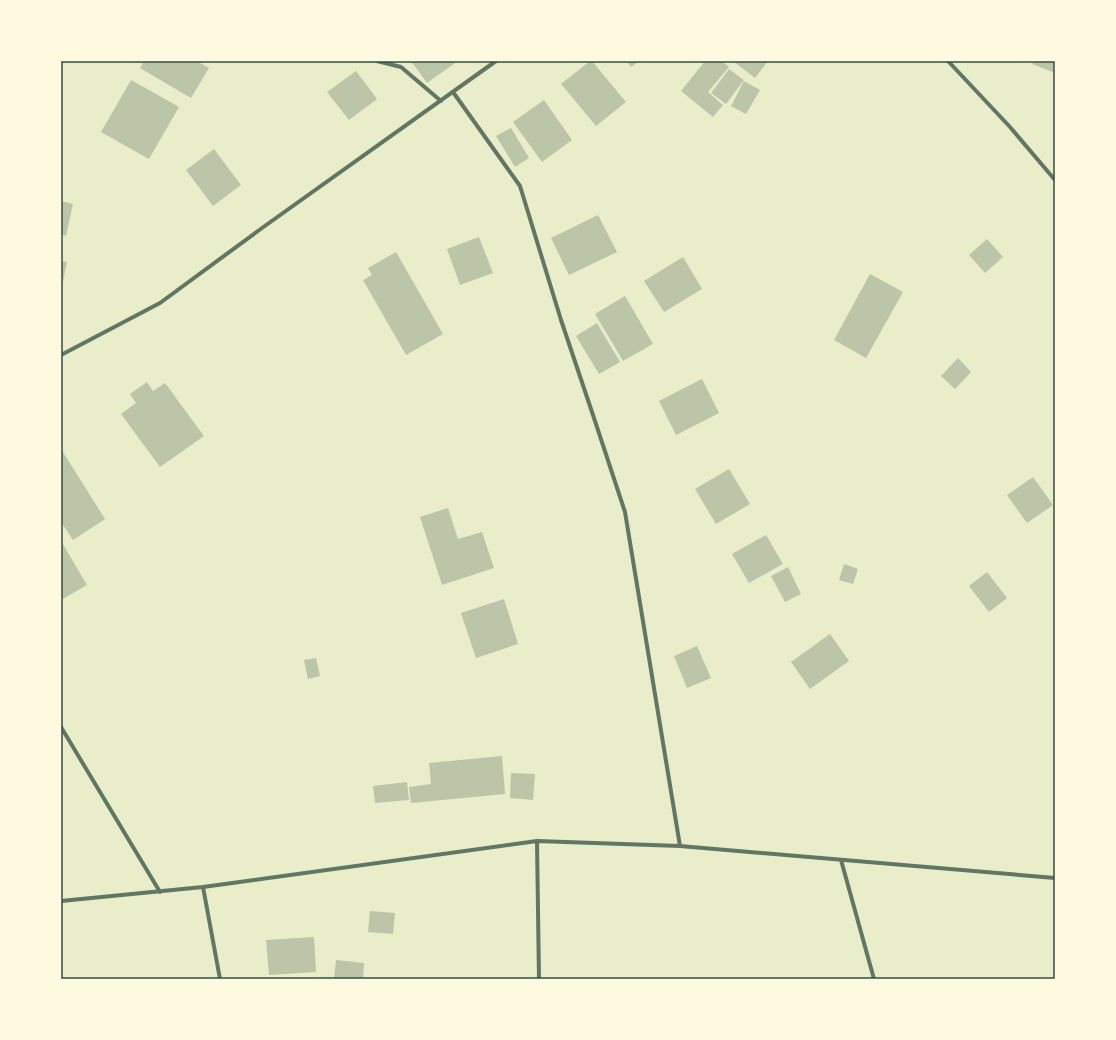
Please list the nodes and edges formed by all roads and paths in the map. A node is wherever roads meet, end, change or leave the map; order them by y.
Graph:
1 (377, 61) edge
2 (496, 61) edge
3 (948, 61) edge
4 (453, 92) junction
5 (442, 101) junction
6 (1055, 180) edge
7 (61, 354) edge
8 (61, 727) edge
9 (537, 841) junction
10 (680, 846) junction
11 (841, 860) junction
12 (1055, 878) edge
13 (203, 887) junction
14 (160, 892) junction
15 (61, 901) edge
16 (220, 979) edge
17 (539, 979) edge
18 (874, 979) edge

1 - 5 street
2 - 4 street
3 - 6 street
4 - 5 street
4 - 10 street
5 - 7 street
8 - 14 street
9 - 10 street
9 - 13 street
9 - 17 street
10 - 11 street
11 - 12 street
11 - 18 street
13 - 14 street
13 - 16 street
14 - 15 street

